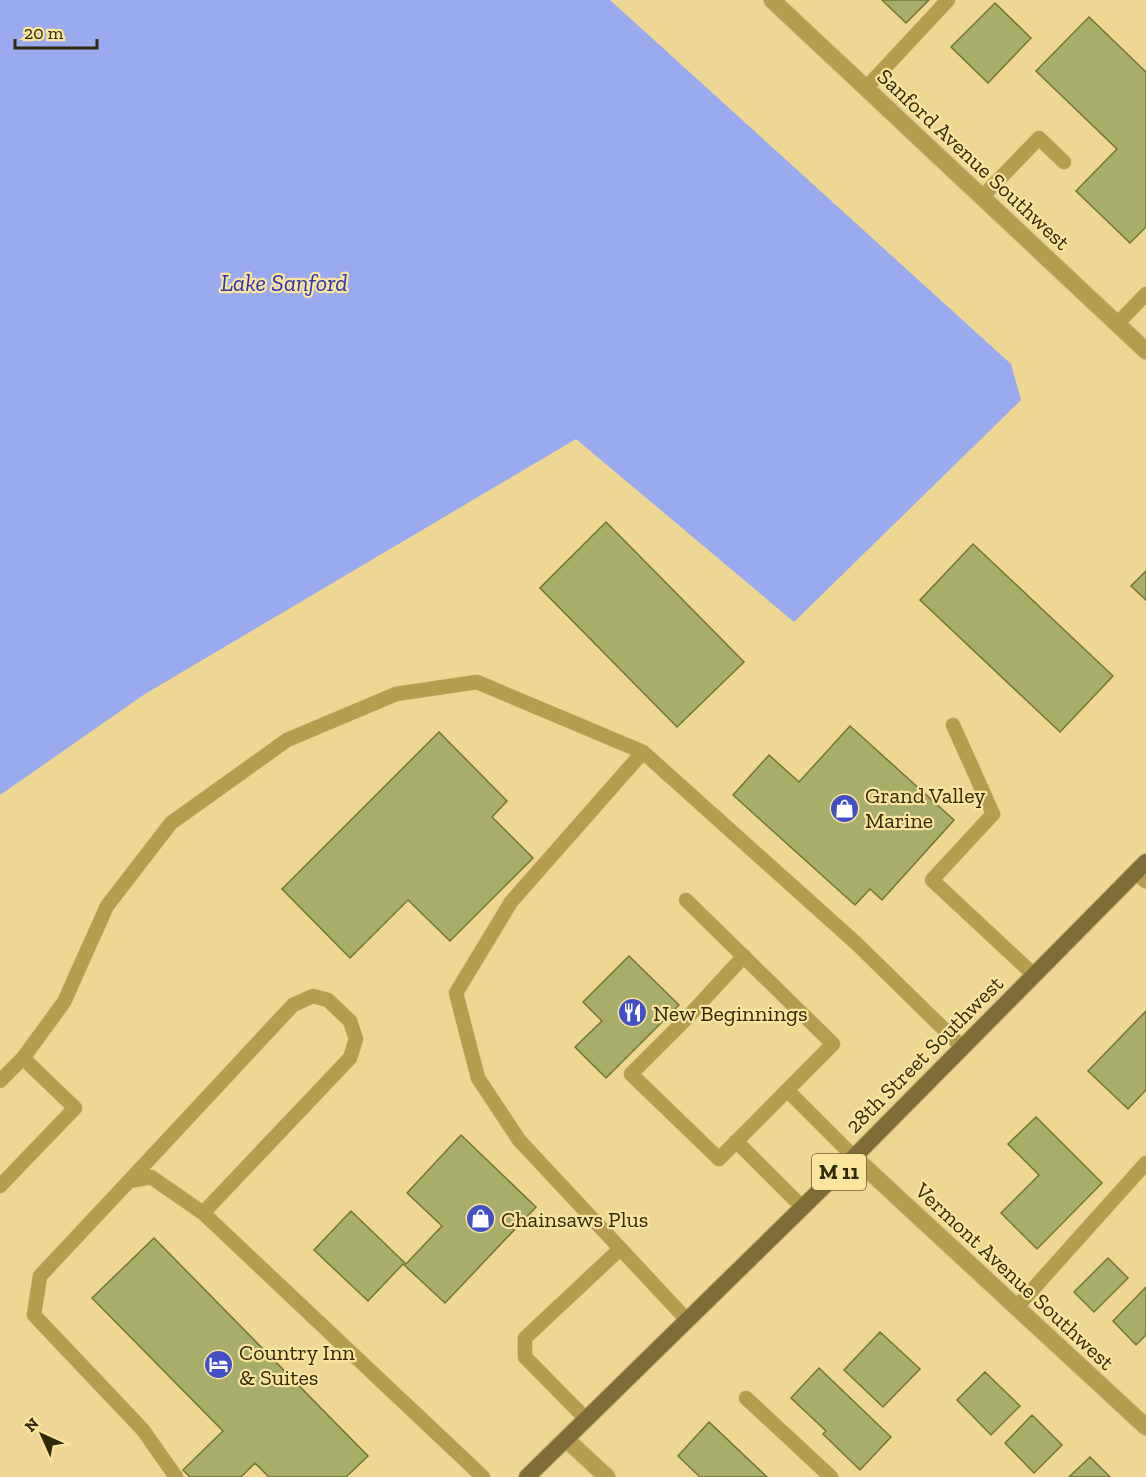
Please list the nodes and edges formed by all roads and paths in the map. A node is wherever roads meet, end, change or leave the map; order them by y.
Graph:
1 (772, 0) edge
2 (948, 0) edge
3 (866, 88) junction
4 (1064, 162) dead end
5 (982, 197) junction
6 (1146, 294) edge
7 (1118, 324) junction
8 (1146, 351) edge
9 (953, 724) dead end
10 (643, 752) junction
11 (1143, 871) edge
12 (686, 900) dead end
13 (744, 956) junction
14 (1034, 975) junction
15 (962, 1047) junction
16 (23, 1058) junction
17 (0, 1081) edge
18 (787, 1090) junction
19 (736, 1141) junction
20 (854, 1157) junction
21 (1146, 1164) edge
22 (129, 1181) junction
23 (0, 1186) edge
24 (802, 1207) junction
25 (204, 1213) junction
26 (620, 1249) junction
27 (1016, 1308) junction
28 (687, 1320) junction
29 (746, 1398) dead end
30 (586, 1419) junction
31 (1146, 1427) edge
32 (566, 1439) junction
33 (176, 1477) edge
34 (483, 1477) edge
35 (527, 1477) edge
36 (607, 1477) edge
37 (831, 1477) edge

1 - 3 street, Sanford Avenue Southwest
2 - 3 lane
3 - 5 street, Sanford Avenue Southwest
4 - 5 lane
5 - 7 street, Sanford Avenue Southwest
6 - 7 lane
7 - 8 street, Sanford Avenue Southwest
9 - 14 lane
10 - 15 lane
10 - 16 lane
10 - 26 lane
11 - 14 main road, 28th Street Southwest / M 11
12 - 13 lane
13 - 18 lane
13 - 19 lane
14 - 15 main road, 28th Street Southwest / M 11
15 - 20 main road, 28th Street Southwest / M 11
16 - 17 lane
16 - 23 lane
18 - 19 lane
18 - 20 lane
19 - 24 lane
20 - 24 main road, 28th Street Southwest / M 11
20 - 27 street, Vermont Avenue Southwest
21 - 27 lane
22 - 25 lane
22 - 25 lane
22 - 33 lane
24 - 28 main road, 28th Street Southwest / M 11
25 - 34 lane
26 - 28 lane
26 - 30 lane
27 - 31 street, Vermont Avenue Southwest
28 - 30 main road, 28th Street Southwest / M 11
29 - 37 lane
30 - 32 main road, 28th Street Southwest / M 11
32 - 35 main road, 28th Street Southwest / M 11
32 - 36 street

